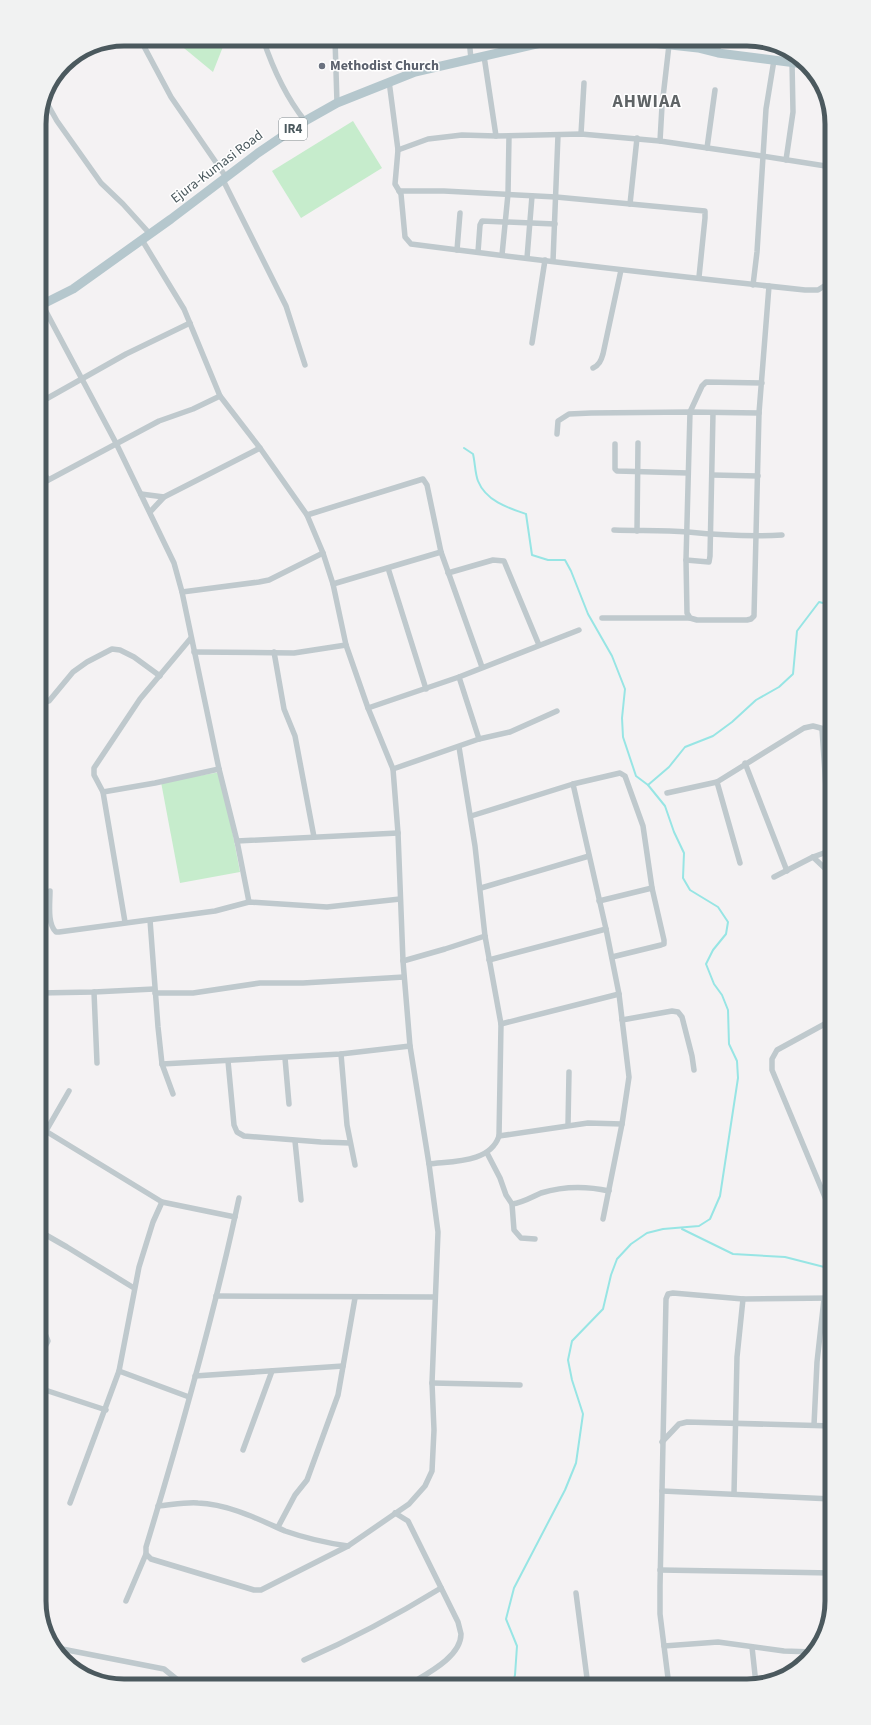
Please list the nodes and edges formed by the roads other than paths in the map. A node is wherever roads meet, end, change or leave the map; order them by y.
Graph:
1 (144, 46) edge
2 (266, 46) edge
3 (335, 46) edge
4 (470, 46) edge
5 (528, 46) edge
6 (669, 46) edge
7 (679, 46) edge
8 (718, 46) edge
9 (718, 53) junction
10 (484, 56) junction
11 (471, 59) junction
12 (774, 60) junction
13 (792, 62) junction
14 (796, 63) edge
15 (389, 81) junction
16 (584, 83) dead end
17 (715, 90) dead end
18 (337, 103) junction
19 (49, 106) edge
20 (305, 121) junction
21 (581, 134) junction
22 (558, 135) junction
23 (496, 136) junction
24 (509, 136) junction
25 (637, 138) junction
26 (660, 141) junction
27 (707, 148) junction
28 (398, 150) junction
29 (762, 156) junction
30 (786, 160) junction
31 (825, 166) edge
32 (225, 178) junction
33 (399, 191) junction
34 (508, 194) junction
35 (532, 196) junction
36 (556, 197) junction
37 (630, 204) junction
38 (460, 213) dead end
39 (506, 222) junction
40 (530, 223) junction
41 (555, 224) junction
42 (146, 237) junction
43 (457, 250) junction
44 (478, 252) junction
45 (502, 255) junction
46 (527, 258) junction
47 (545, 260) junction
48 (553, 261) junction
49 (621, 270) junction
50 (699, 277) junction
51 (752, 285) junction
52 (769, 286) junction
53 (825, 286) edge
54 (46, 302) edge
55 (46, 314) edge
56 (190, 323) junction
57 (532, 343) dead end
58 (305, 365) dead end
59 (593, 368) dead end
60 (82, 378) junction
61 (762, 383) junction
62 (220, 396) junction
63 (46, 399) edge
64 (690, 412) junction
65 (713, 412) junction
66 (759, 413) junction
67 (557, 434) dead end
68 (116, 443) junction
69 (638, 443) dead end
70 (615, 444) dead end
71 (260, 448) junction
72 (638, 472) junction
73 (688, 472) junction
74 (712, 475) junction
75 (758, 476) junction
76 (46, 477) edge
77 (48, 480) joint
78 (141, 494) junction
79 (164, 497) junction
80 (150, 512) junction
81 (307, 515) junction
82 (614, 530) dead end
83 (637, 531) junction
84 (687, 532) junction
85 (711, 535) junction
86 (782, 535) dead end
87 (756, 537) junction
88 (440, 552) junction
89 (323, 553) junction
90 (686, 560) junction
91 (388, 568) junction
92 (448, 573) junction
93 (333, 584) junction
94 (182, 592) junction
95 (602, 618) dead end
96 (690, 618) junction
97 (578, 630) dead end
98 (191, 638) junction
99 (346, 645) junction
100 (539, 645) junction
101 (194, 652) junction
102 (274, 652) junction
103 (482, 667) junction
104 (160, 676) junction
105 (459, 677) junction
106 (426, 689) junction
107 (46, 702) edge
108 (368, 708) junction
109 (557, 711) dead end
110 (822, 730) junction
111 (825, 730) edge
112 (479, 739) junction
113 (459, 747) junction
114 (745, 763) junction
115 (219, 769) junction
116 (393, 769) junction
117 (825, 774) edge
118 (717, 782) junction
119 (573, 784) junction
120 (103, 792) junction
121 (667, 793) dead end
122 (471, 816) junction
123 (398, 833) junction
124 (314, 837) junction
125 (237, 841) junction
126 (825, 853) edge
127 (589, 856) junction
128 (813, 857) junction
129 (740, 863) dead end
130 (825, 868) edge
131 (787, 871) junction
132 (774, 877) dead end
133 (481, 888) junction
134 (652, 888) junction
135 (50, 891) dead end
136 (400, 898) junction
137 (599, 900) junction
138 (249, 902) junction
139 (150, 920) junction
140 (125, 922) junction
141 (606, 929) junction
142 (485, 936) junction
143 (612, 957) junction
144 (489, 960) junction
145 (403, 961) junction
146 (404, 977) junction
147 (155, 991) junction
148 (94, 992) junction
149 (46, 993) edge
150 (619, 994) junction
151 (622, 1020) junction
152 (501, 1024) junction
153 (825, 1024) edge
154 (410, 1046) junction
155 (341, 1054) junction
156 (285, 1058) junction
157 (228, 1061) junction
158 (97, 1063) dead end
159 (162, 1064) junction
160 (694, 1070) dead end
161 (569, 1072) dead end
162 (68, 1091) dead end
163 (173, 1094) dead end
164 (289, 1104) dead end
165 (622, 1124) junction
166 (568, 1125) junction
167 (46, 1131) joint
168 (499, 1136) junction
169 (295, 1141) junction
170 (350, 1142) junction
171 (487, 1153) junction
172 (429, 1164) junction
173 (355, 1165) dead end
174 (609, 1191) junction
175 (825, 1197) edge
176 (239, 1198) dead end
177 (301, 1200) dead end
178 (162, 1202) junction
179 (512, 1204) junction
180 (235, 1217) junction
181 (603, 1219) dead end
182 (46, 1235) edge
183 (535, 1239) dead end
184 (134, 1288) junction
185 (216, 1296) junction
186 (355, 1298) junction
187 (435, 1298) junction
188 (743, 1299) junction
189 (824, 1299) joint
190 (343, 1366) junction
191 (119, 1371) junction
192 (272, 1371) junction
193 (195, 1376) junction
194 (432, 1383) junction
195 (520, 1385) dead end
196 (46, 1391) edge
197 (189, 1398) junction
198 (106, 1410) junction
199 (736, 1424) junction
200 (814, 1425) junction
201 (825, 1426) edge
202 (662, 1442) junction
203 (243, 1450) dead end
204 (662, 1491) junction
205 (734, 1494) junction
206 (825, 1499) edge
207 (70, 1502) dead end
208 (158, 1506) junction
209 (395, 1513) junction
210 (278, 1527) junction
211 (348, 1546) junction
212 (146, 1554) junction
213 (660, 1570) junction
214 (825, 1573) edge
215 (441, 1588) junction
216 (576, 1592) dead end
217 (126, 1601) dead end
218 (664, 1646) junction
219 (752, 1647) junction
220 (62, 1649) edge
221 (806, 1652) edge
222 (304, 1660) dead end
223 (755, 1678) edge
224 (177, 1679) edge
225 (419, 1679) edge
226 (587, 1679) edge
227 (667, 1679) edge

1 - 32 street
2 - 20 street
3 - 18 street
4 - 11 street
5 - 10 main road, Ejura-Kumasi Road / IR4
6 - 26 street
7 - 9 main road
8 - 9 street
9 - 12 main road
10 - 11 main road, Ejura-Kumasi Road / IR4
10 - 23 street
11 - 15 main road, Ejura-Kumasi Road / IR4
12 - 13 main road
12 - 29 street
13 - 14 main road
13 - 30 street
15 - 18 main road, Ejura-Kumasi Road / IR4
15 - 28 street
16 - 21 street
17 - 27 street
18 - 20 main road, Ejura-Kumasi Road / IR4
19 - 42 street
20 - 32 main road, Ejura-Kumasi Road / IR4
21 - 22 street
21 - 25 street
22 - 24 street
22 - 36 street
23 - 24 street
23 - 28 street
24 - 34 street
25 - 26 street
25 - 37 street
26 - 27 street
27 - 29 street
28 - 33 street
29 - 30 street
29 - 51 street
30 - 31 street
32 - 42 main road, Ejura-Kumasi Road / IR4
32 - 58 street
33 - 34 street
33 - 43 street
34 - 35 street
34 - 39 street
35 - 36 street
35 - 40 street
36 - 37 street
36 - 41 street
37 - 50 street
38 - 43 street
39 - 40 street
39 - 44 street
39 - 45 street
40 - 41 street
40 - 46 street
41 - 48 street
42 - 54 main road, Ejura-Kumasi Road / IR4
42 - 56 street
43 - 44 street
44 - 45 street
45 - 46 street
46 - 47 street
47 - 48 street
47 - 57 street
48 - 49 street
49 - 50 street
49 - 59 street
50 - 51 street
51 - 52 street
52 - 53 street
52 - 61 street
55 - 60 street
56 - 60 street
56 - 62 street
60 - 63 street
60 - 68 street
61 - 64 street
61 - 66 street
62 - 68 street
62 - 71 street
64 - 65 street
64 - 67 street
64 - 73 street
65 - 66 street
65 - 74 street
66 - 75 street
68 - 77 street
68 - 78 street
69 - 72 street
70 - 72 street
71 - 79 street
71 - 81 street
72 - 73 street
72 - 83 street
73 - 84 street
74 - 75 street
74 - 85 street
75 - 87 street
76 - 77 street
78 - 79 street
78 - 80 street
79 - 80 street
80 - 94 street
81 - 88 street
81 - 89 street
82 - 83 street
83 - 84 street
84 - 85 street
84 - 90 street
85 - 87 street
85 - 90 street
86 - 87 street
87 - 96 street
88 - 91 street
88 - 92 street
89 - 93 street
89 - 94 street
90 - 96 street
91 - 93 street
91 - 106 street
92 - 100 street
92 - 103 street
93 - 99 street
94 - 98 street
95 - 96 street
97 - 100 street
98 - 101 street
98 - 104 street
99 - 102 street
99 - 108 street
100 - 103 street
101 - 102 street
101 - 115 street
102 - 124 street
103 - 105 street
104 - 107 street
104 - 120 street
105 - 106 street
105 - 112 street
106 - 108 street
108 - 116 street
109 - 112 street
110 - 111 street
110 - 114 street
110 - 117 street
112 - 113 street
113 - 116 street
113 - 122 street
114 - 118 street
114 - 131 street
115 - 120 street
115 - 125 street
116 - 123 street
118 - 121 street
118 - 129 street
119 - 122 street
119 - 127 street
119 - 134 street
120 - 140 street
122 - 133 street
123 - 124 street
123 - 136 street
124 - 125 street
125 - 138 street
126 - 128 street
127 - 133 street
127 - 137 street
128 - 130 street
128 - 131 street
131 - 132 street
133 - 142 street
134 - 137 street
134 - 143 street
135 - 140 street
136 - 138 street
136 - 145 street
137 - 141 street
138 - 139 street
139 - 140 street
139 - 147 street
141 - 143 street
141 - 144 street
142 - 144 street
142 - 145 street
143 - 150 street
144 - 152 street
145 - 146 street
146 - 147 street
146 - 154 street
147 - 148 street
147 - 159 street
148 - 149 street
148 - 158 street
150 - 151 street
150 - 152 street
151 - 160 street
151 - 165 street
152 - 168 street
153 - 175 street
154 - 155 street
154 - 172 street
155 - 156 street
155 - 170 street
156 - 157 street
156 - 164 street
157 - 159 street
157 - 169 street
159 - 163 street
161 - 166 street
162 - 167 street
165 - 166 street
165 - 174 street
166 - 168 street
167 - 178 street
168 - 171 street
169 - 170 street
169 - 177 street
170 - 173 street
171 - 172 street
171 - 179 street
172 - 187 street
174 - 179 street
174 - 181 street
176 - 180 street
178 - 180 street
178 - 184 street
179 - 183 street
180 - 185 street
182 - 184 street
184 - 191 street
185 - 186 street
185 - 193 street
186 - 187 street
186 - 190 street
187 - 194 street
188 - 189 street
188 - 199 street
188 - 202 street
189 - 200 street
190 - 192 street
190 - 210 street
191 - 197 street
191 - 198 street
192 - 193 street
192 - 203 street
193 - 197 street
194 - 195 street
194 - 209 street
196 - 198 street
197 - 208 street
198 - 207 street
199 - 200 street
199 - 202 street
199 - 205 street
200 - 201 street
202 - 204 street
204 - 205 street
204 - 213 street
205 - 206 street
208 - 210 street
208 - 212 street
209 - 211 street
209 - 215 street
210 - 211 street
211 - 212 street
212 - 217 street
213 - 214 street
213 - 218 street
215 - 222 street
215 - 225 street
216 - 226 street
218 - 219 street
218 - 227 street
219 - 221 street
219 - 223 street
220 - 224 street

